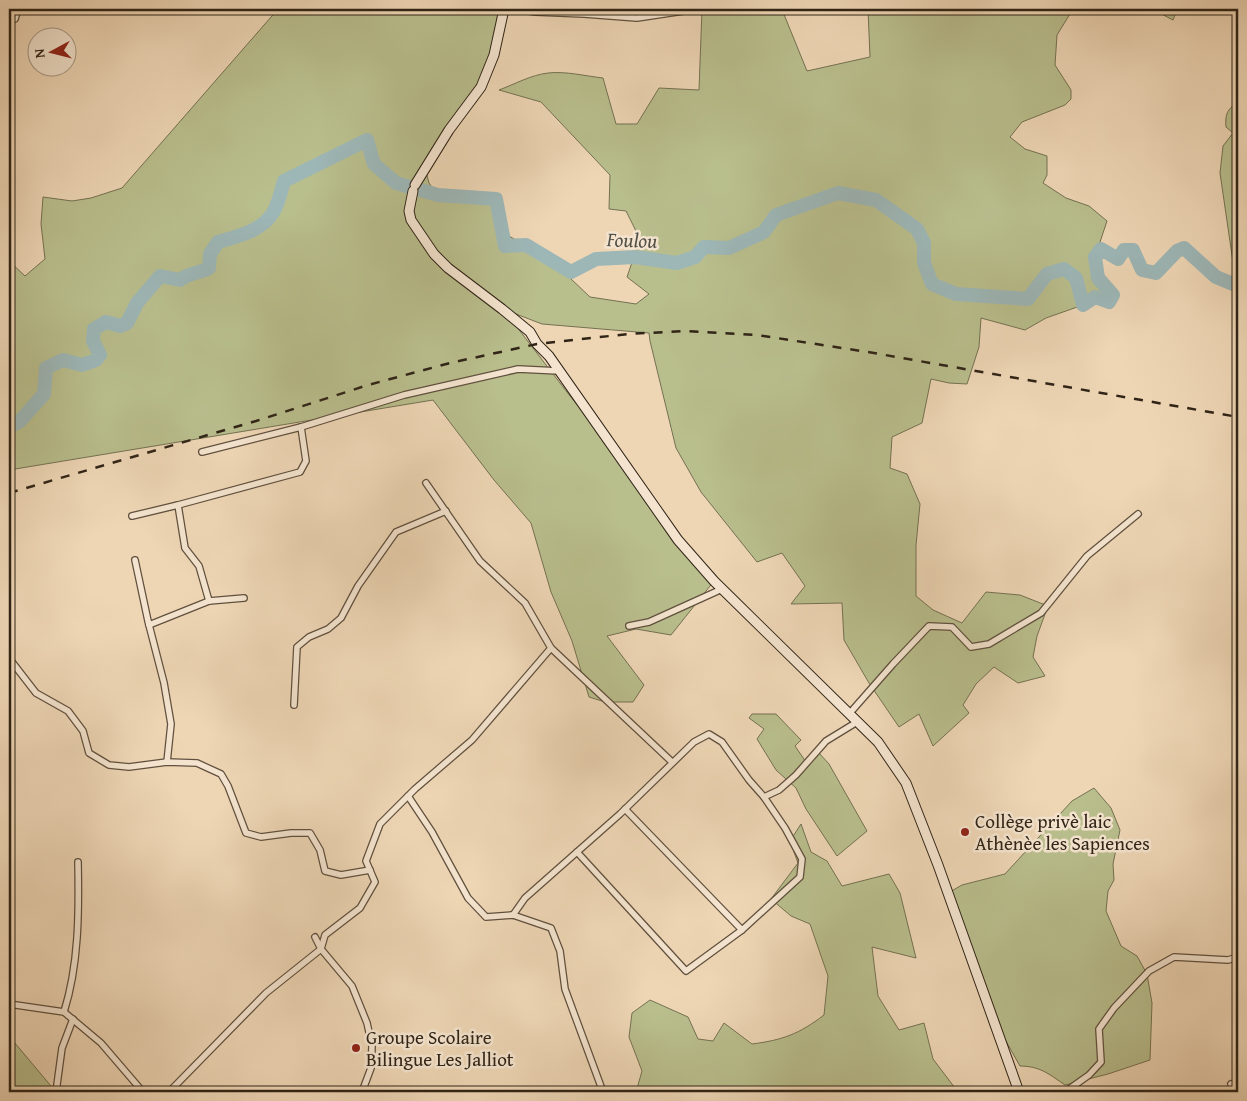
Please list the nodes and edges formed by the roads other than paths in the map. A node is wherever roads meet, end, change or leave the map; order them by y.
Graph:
1 (18, 9) edge
2 (504, 9) edge
3 (516, 9) edge
4 (698, 9) edge
5 (15, 18) dead end
6 (559, 371) junction
7 (301, 427) junction
8 (202, 452) dead end
9 (426, 483) dead end
10 (178, 505) junction
11 (446, 512) junction
12 (1138, 514) dead end
13 (132, 516) dead end
14 (136, 560) dead end
15 (722, 589) junction
16 (244, 598) dead end
17 (209, 601) junction
18 (149, 624) junction
19 (629, 626) dead end
20 (551, 648) junction
21 (12, 662) dead end
22 (294, 705) dead end
23 (849, 714) junction
24 (857, 722) junction
25 (167, 762) junction
26 (672, 762) junction
27 (408, 796) junction
28 (764, 797) junction
29 (625, 809) junction
30 (578, 852) junction
31 (78, 862) dead end
32 (370, 870) junction
33 (513, 914) junction
34 (742, 930) junction
35 (315, 937) dead end
36 (321, 949) junction
37 (1238, 957) edge
38 (9, 1004) edge
39 (64, 1012) junction
40 (73, 1019) junction
41 (1231, 1084) dead end
42 (56, 1092) edge
43 (143, 1092) edge
44 (169, 1092) edge
45 (362, 1092) edge
46 (603, 1092) edge
47 (1019, 1092) edge
48 (1065, 1092) edge
49 (1236, 1092) edge

1 - 5 street
2 - 6 street
3 - 4 street
6 - 7 street
6 - 15 street
7 - 8 street
7 - 10 street
9 - 11 street
10 - 13 street
10 - 17 street
11 - 20 street
11 - 22 street
12 - 23 street
14 - 18 street
15 - 19 street
15 - 23 street
16 - 17 street
17 - 18 street
18 - 25 street
20 - 26 street
20 - 27 street
21 - 25 street
23 - 24 street
24 - 28 street
24 - 47 street
25 - 32 street
26 - 28 street
26 - 29 street
27 - 32 street
27 - 33 street
28 - 34 street
29 - 30 street
29 - 34 street
30 - 33 street
30 - 34 street
31 - 39 street
32 - 36 street
33 - 46 street
35 - 36 street
36 - 44 street
36 - 45 street
37 - 48 street
38 - 39 street
39 - 40 street
40 - 42 street
40 - 43 street
41 - 49 street

